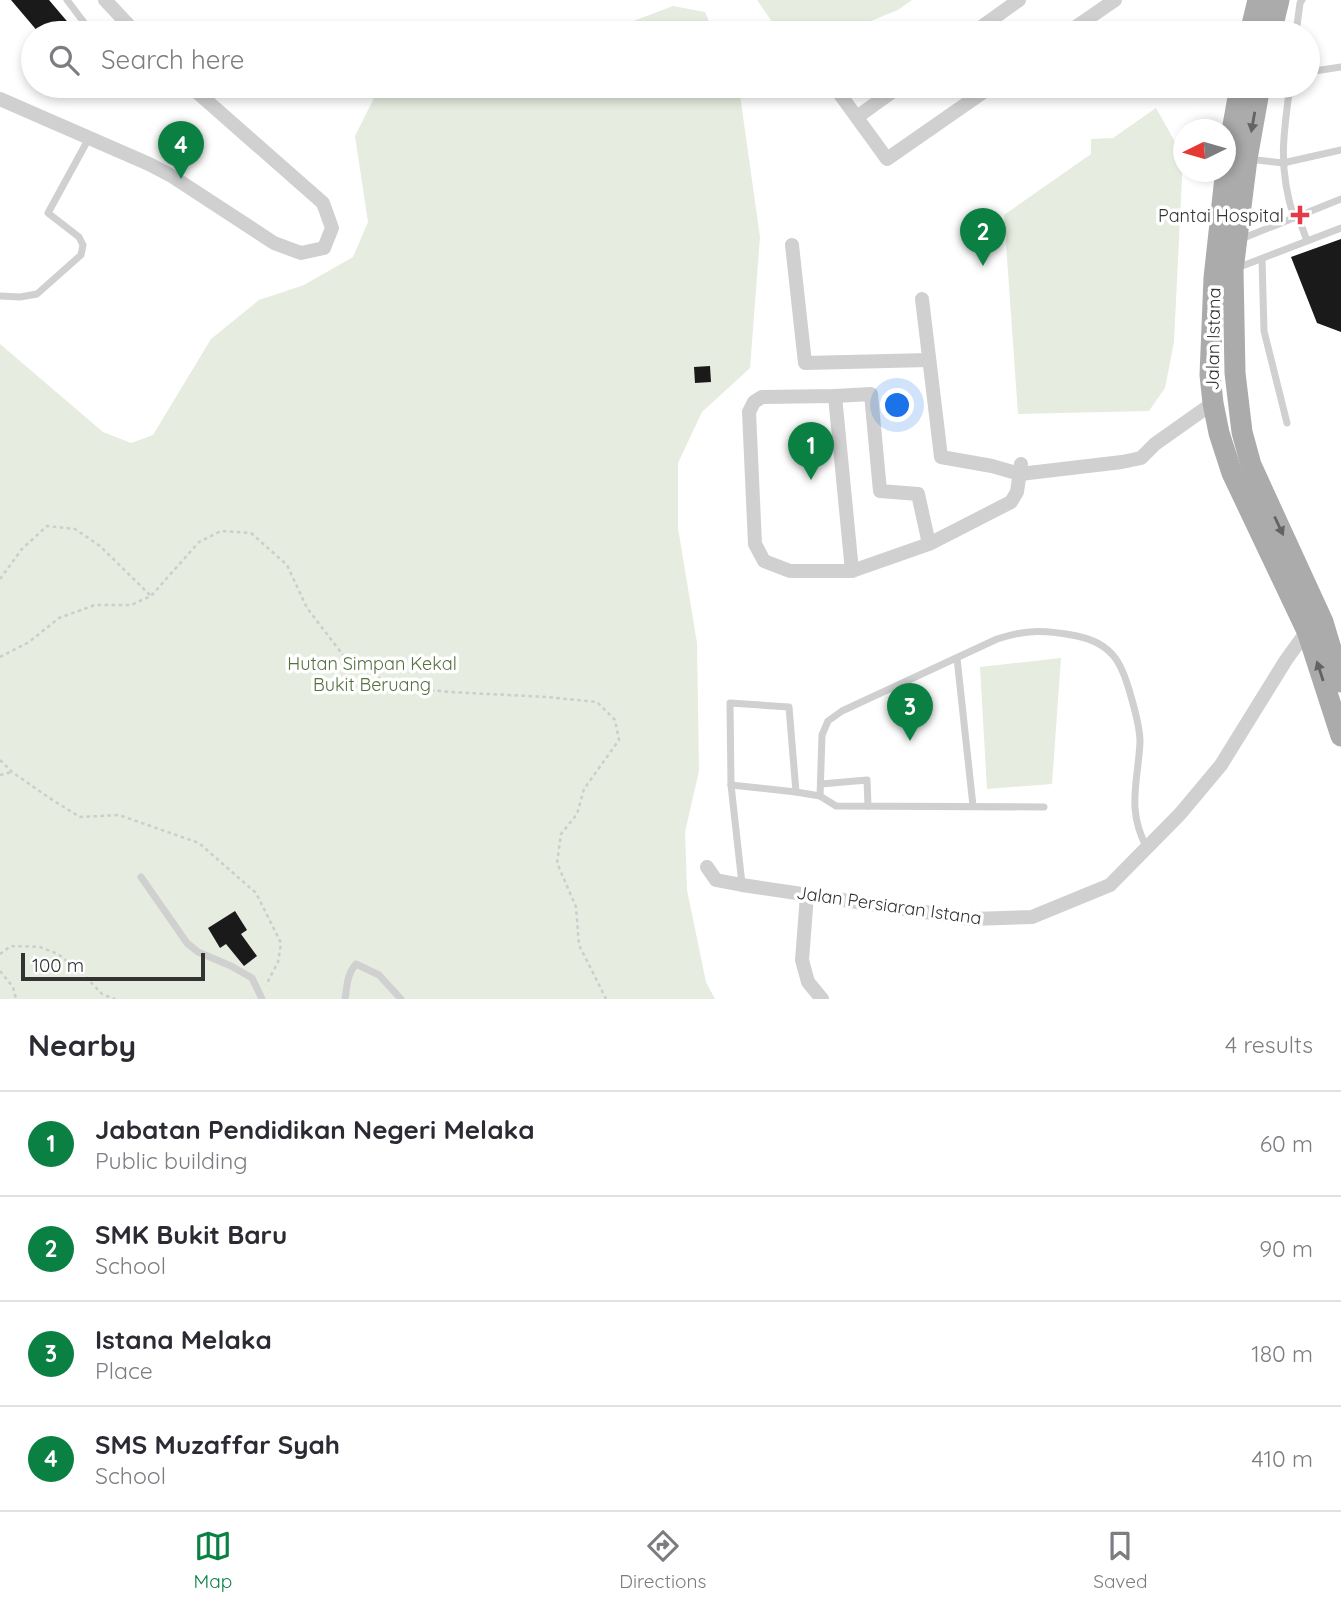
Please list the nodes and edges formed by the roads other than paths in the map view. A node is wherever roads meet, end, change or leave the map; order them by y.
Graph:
1 (67, 0) edge
2 (105, 0) edge
3 (1019, 0) edge
4 (1115, 0) edge
5 (1258, 0) edge
6 (1279, 0) edge
7 (1302, 0) edge
8 (83, 21) edge
9 (125, 21) edge
10 (990, 21) edge
11 (1084, 21) edge
12 (1253, 21) edge
13 (1274, 21) edge
14 (1298, 21) edge
15 (1341, 67) edge
16 (1320, 70) edge
17 (204, 98) edge
18 (843, 98) edge
19 (883, 98) edge
20 (975, 98) edge
21 (1240, 98) edge
22 (1256, 98) edge
23 (1288, 98) edge
24 (0, 99) edge
25 (857, 117) junction
26 (90, 137) junction
27 (1341, 150) edge
28 (1237, 159) edge
29 (1283, 163) junction
30 (1341, 199) edge
31 (1296, 217) junction
32 (1341, 228) edge
33 (1307, 242) junction
34 (1227, 244) junction
35 (792, 245) dead end
36 (1262, 259) junction
37 (1233, 270) junction
38 (0, 296) edge
39 (922, 299) dead end
40 (1233, 308) junction
41 (929, 360) junction
42 (835, 396) junction
43 (1213, 404) junction
44 (1287, 423) dead end
45 (1016, 469) junction
46 (1264, 494) junction
47 (929, 544) junction
48 (852, 570) junction
49 (1315, 627) junction
50 (957, 658) junction
51 (1341, 682) edge
52 (1341, 736) edge
53 (821, 783) junction
54 (731, 785) junction
55 (796, 792) junction
56 (820, 796) junction
57 (868, 806) junction
58 (973, 806) junction
59 (1044, 807) dead end
60 (1147, 848) junction
61 (707, 867) dead end
62 (141, 877) dead end
63 (742, 885) junction
64 (807, 895) junction
65 (261, 997) edge
66 (345, 999) edge
67 (401, 999) edge
68 (822, 999) edge

1 - 8 lane
2 - 9 street
3 - 10 street
4 - 11 street
5 - 12 main road
6 - 13 main road
7 - 14 lane
15 - 16 lane
17 - 26 street
18 - 25 street
19 - 25 street
20 - 25 street
21 - 28 main road, Jalan Istana
22 -> 28 main road, Jalan Istana
23 - 29 lane
24 - 26 street
26 - 38 lane
27 - 29 lane
28 - 29 lane
28 - 34 main road, Jalan Istana
29 - 31 lane
30 - 31 lane
31 - 33 lane
31 - 34 lane
32 - 33 lane
33 - 36 lane
34 - 37 main road, Jalan Istana
34 - 43 main road, Jalan Istana
35 - 41 street
36 - 37 lane
36 - 44 lane
37 - 40 main road, Jalan Istana
39 - 41 street
40 - 43 main road
40 - 46 main road, Jalan Istana
41 - 45 street
42 - 47 street
42 - 48 street
42 - 48 street
43 - 45 street
43 - 46 main road
43 - 49 main road, Jalan Istana
45 - 47 street
46 -> 49 main road, Jalan Istana
47 - 48 street
49 - 51 main road, Jalan Istana
52 -> 49 main road, Jalan Istana
49 - 60 street, Jalan Persiaran Istana
50 - 53 lane
50 - 58 lane
50 - 60 lane
53 - 56 lane
53 - 57 lane
54 - 55 lane
54 - 55 lane
54 - 63 lane
55 - 56 lane
56 - 57 lane
57 - 58 lane
58 - 59 lane
60 - 64 street, Jalan Persiaran Istana
61 - 63 street, Jalan Persiaran Istana
62 - 65 lane
63 - 64 street, Jalan Persiaran Istana
64 - 68 street
66 - 67 lane

